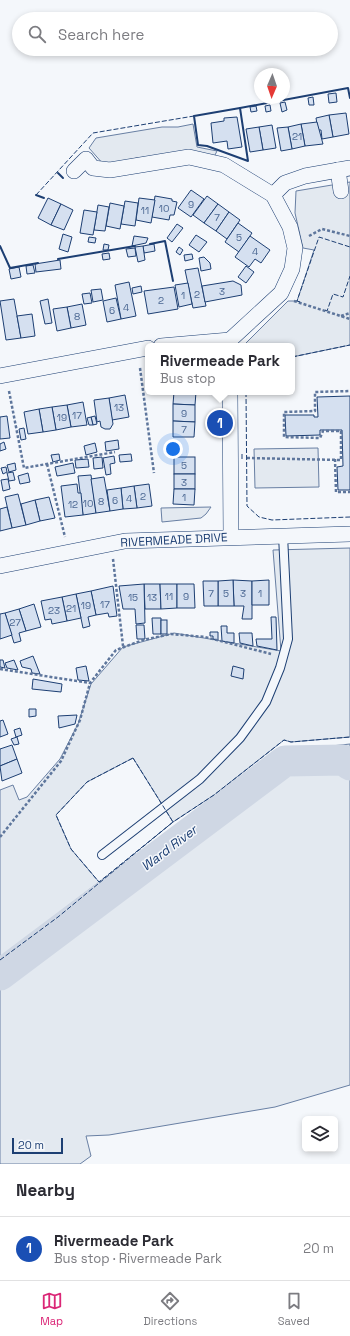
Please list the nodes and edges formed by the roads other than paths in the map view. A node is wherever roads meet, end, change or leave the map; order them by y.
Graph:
1 (344, 169) edge
2 (74, 171) dead end
3 (341, 191) dead end
4 (273, 195) junction
5 (230, 343) edge
6 (145, 349) edge
7 (0, 376) edge
8 (230, 395) edge
9 (350, 534) edge
10 (283, 535) junction
11 (231, 536) junction
12 (0, 566) edge
13 (102, 855) dead end

1 - 3 street
1 - 4 street
2 - 4 street
4 - 5 street
6 - 7 street
8 - 11 street
9 - 10 street, RIVERMEADE DRIVE
10 - 11 street, RIVERMEADE DRIVE
10 - 13 lane
11 - 12 street, RIVERMEADE DRIVE

